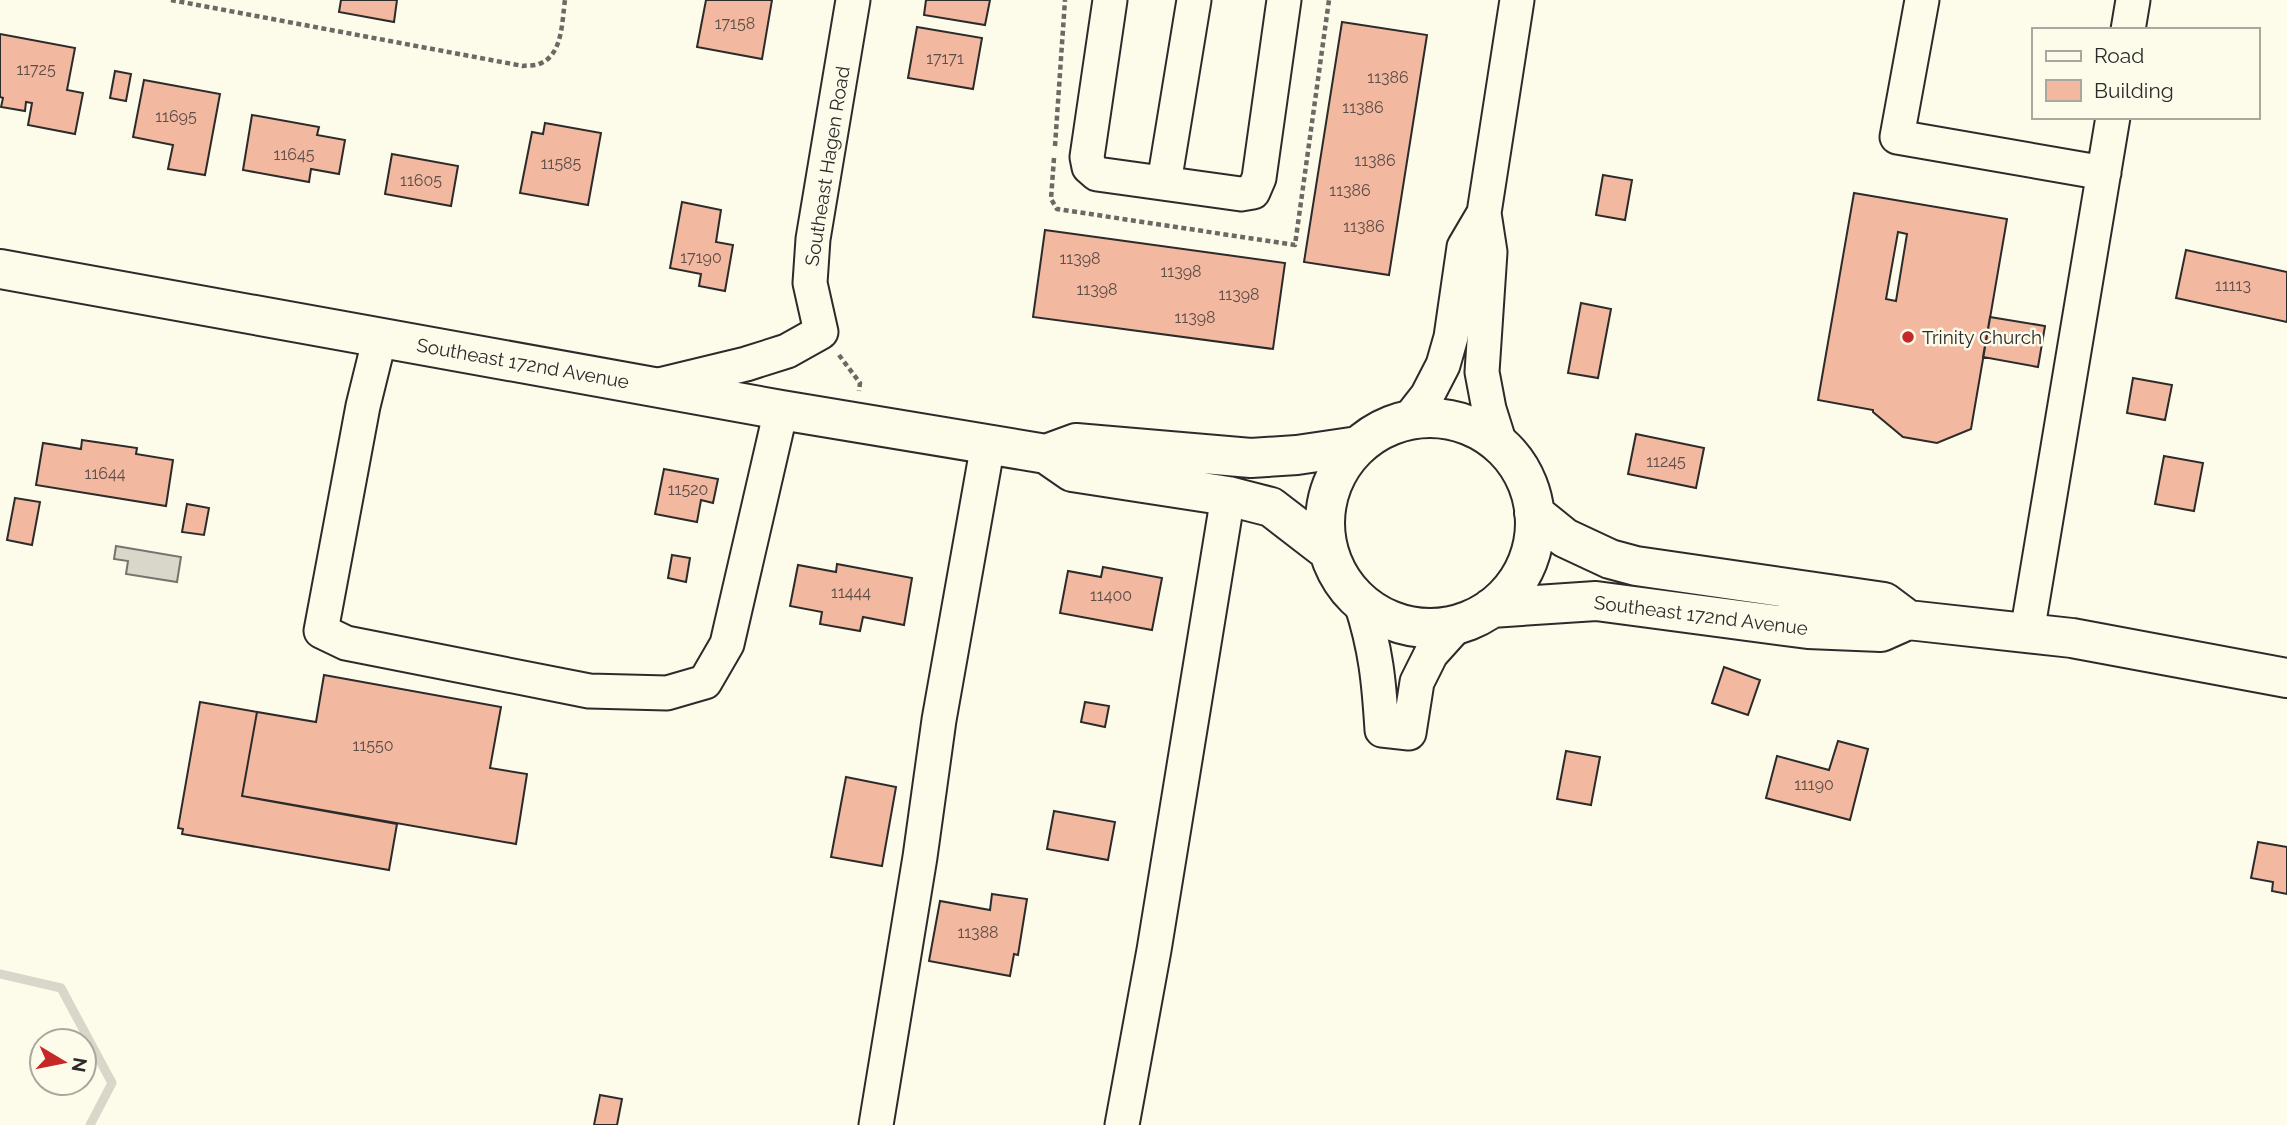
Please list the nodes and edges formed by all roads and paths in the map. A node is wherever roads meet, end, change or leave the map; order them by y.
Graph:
1 (171, 0) edge
2 (565, 0) edge
3 (853, 0) edge
4 (1110, 0) edge
5 (1194, 0) edge
6 (1284, 0) edge
7 (1517, 0) edge
8 (1922, 0) edge
9 (2133, 0) edge
10 (2128, 28) edge
11 (2113, 119) edge
12 (2104, 173) junction
13 (1164, 183) junction
14 (1484, 214) junction
15 (0, 269) edge
16 (821, 331) junction
17 (380, 337) junction
18 (651, 387) junction
19 (781, 410) junction
20 (1409, 419) junction
21 (854, 422) junction
22 (988, 444) junction
23 (1500, 444) junction
24 (1358, 446) junction
25 (1046, 454) junction
26 (1228, 496) junction
27 (1534, 513) junction
28 (1328, 551) junction
29 (1361, 603) junction
30 (1474, 616) junction
31 (1908, 620) junction
32 (2027, 633) junction
33 (2287, 678) edge
34 (876, 1125) edge
35 (1122, 1125) edge

1 - 2 path
3 - 16 street, Southeast Hagen Road
4 - 13 street
5 - 13 street
6 - 13 street
7 - 14 street
8 - 12 street
9 - 10 street
11 - 12 street
12 - 32 street
14 - 20 street
14 - 23 street
15 - 17 main road, Southeast 172nd Avenue
16 - 18 street
16 - 21 path
17 - 18 main road, Southeast 172nd Avenue
17 - 19 street
18 - 19 main road, Southeast 172nd Avenue
19 - 21 main road, Southeast 172nd Avenue
20 - 23 main road, Southeast 172nd Avenue
20 - 24 main road, Southeast 172nd Avenue
21 - 22 main road, Southeast 172nd Avenue
22 - 25 main road, Southeast 172nd Avenue
22 - 34 street
23 - 27 main road, Southeast 172nd Avenue
24 - 25 main road, Southeast 172nd Avenue
24 - 28 main road, Southeast 172nd Avenue
25 - 26 main road, Southeast 172nd Avenue
26 - 28 main road, Southeast 172nd Avenue
26 - 35 street
27 - 30 main road, Southeast 172nd Avenue
27 - 31 main road, Southeast 172nd Avenue
28 - 29 main road, Southeast 172nd Avenue
29 - 30 main road, Southeast 172nd Avenue
29 - 30 street
30 - 31 main road, Southeast 172nd Avenue
31 - 32 main road, Southeast 172nd Avenue
32 - 33 main road, Southeast 172nd Avenue

